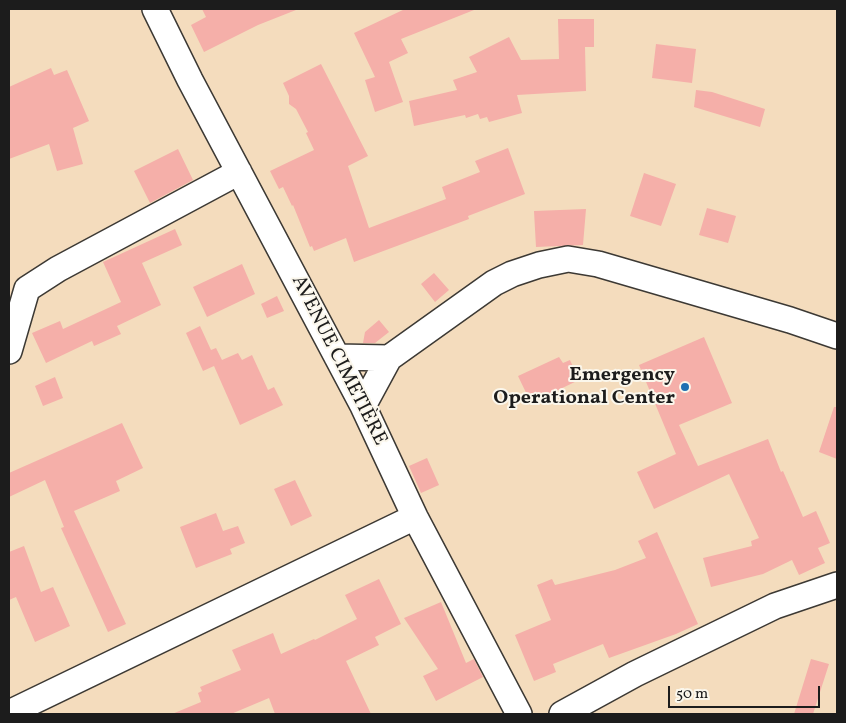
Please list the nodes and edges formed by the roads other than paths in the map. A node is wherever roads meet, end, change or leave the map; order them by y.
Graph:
1 (155, 9) edge
2 (239, 172) junction
3 (837, 336) edge
4 (9, 351) edge
5 (337, 357) junction
6 (389, 358) junction
7 (363, 406) junction
8 (415, 517) junction
9 (837, 585) edge
10 (9, 714) edge
11 (519, 714) edge
12 (562, 714) edge

1 - 2 street, AVENUE CIMETIÈRE
2 - 4 street
2 - 5 street, AVENUE CIMETIÈRE
3 - 6 street
5 - 6 street
5 - 7 street, AVENUE CIMETIÈRE
6 - 7 street
7 - 8 street, AVENUE CIMETIÈRE
8 - 10 street
8 - 11 street, AVENUE CIMETIÈRE
9 - 12 street

